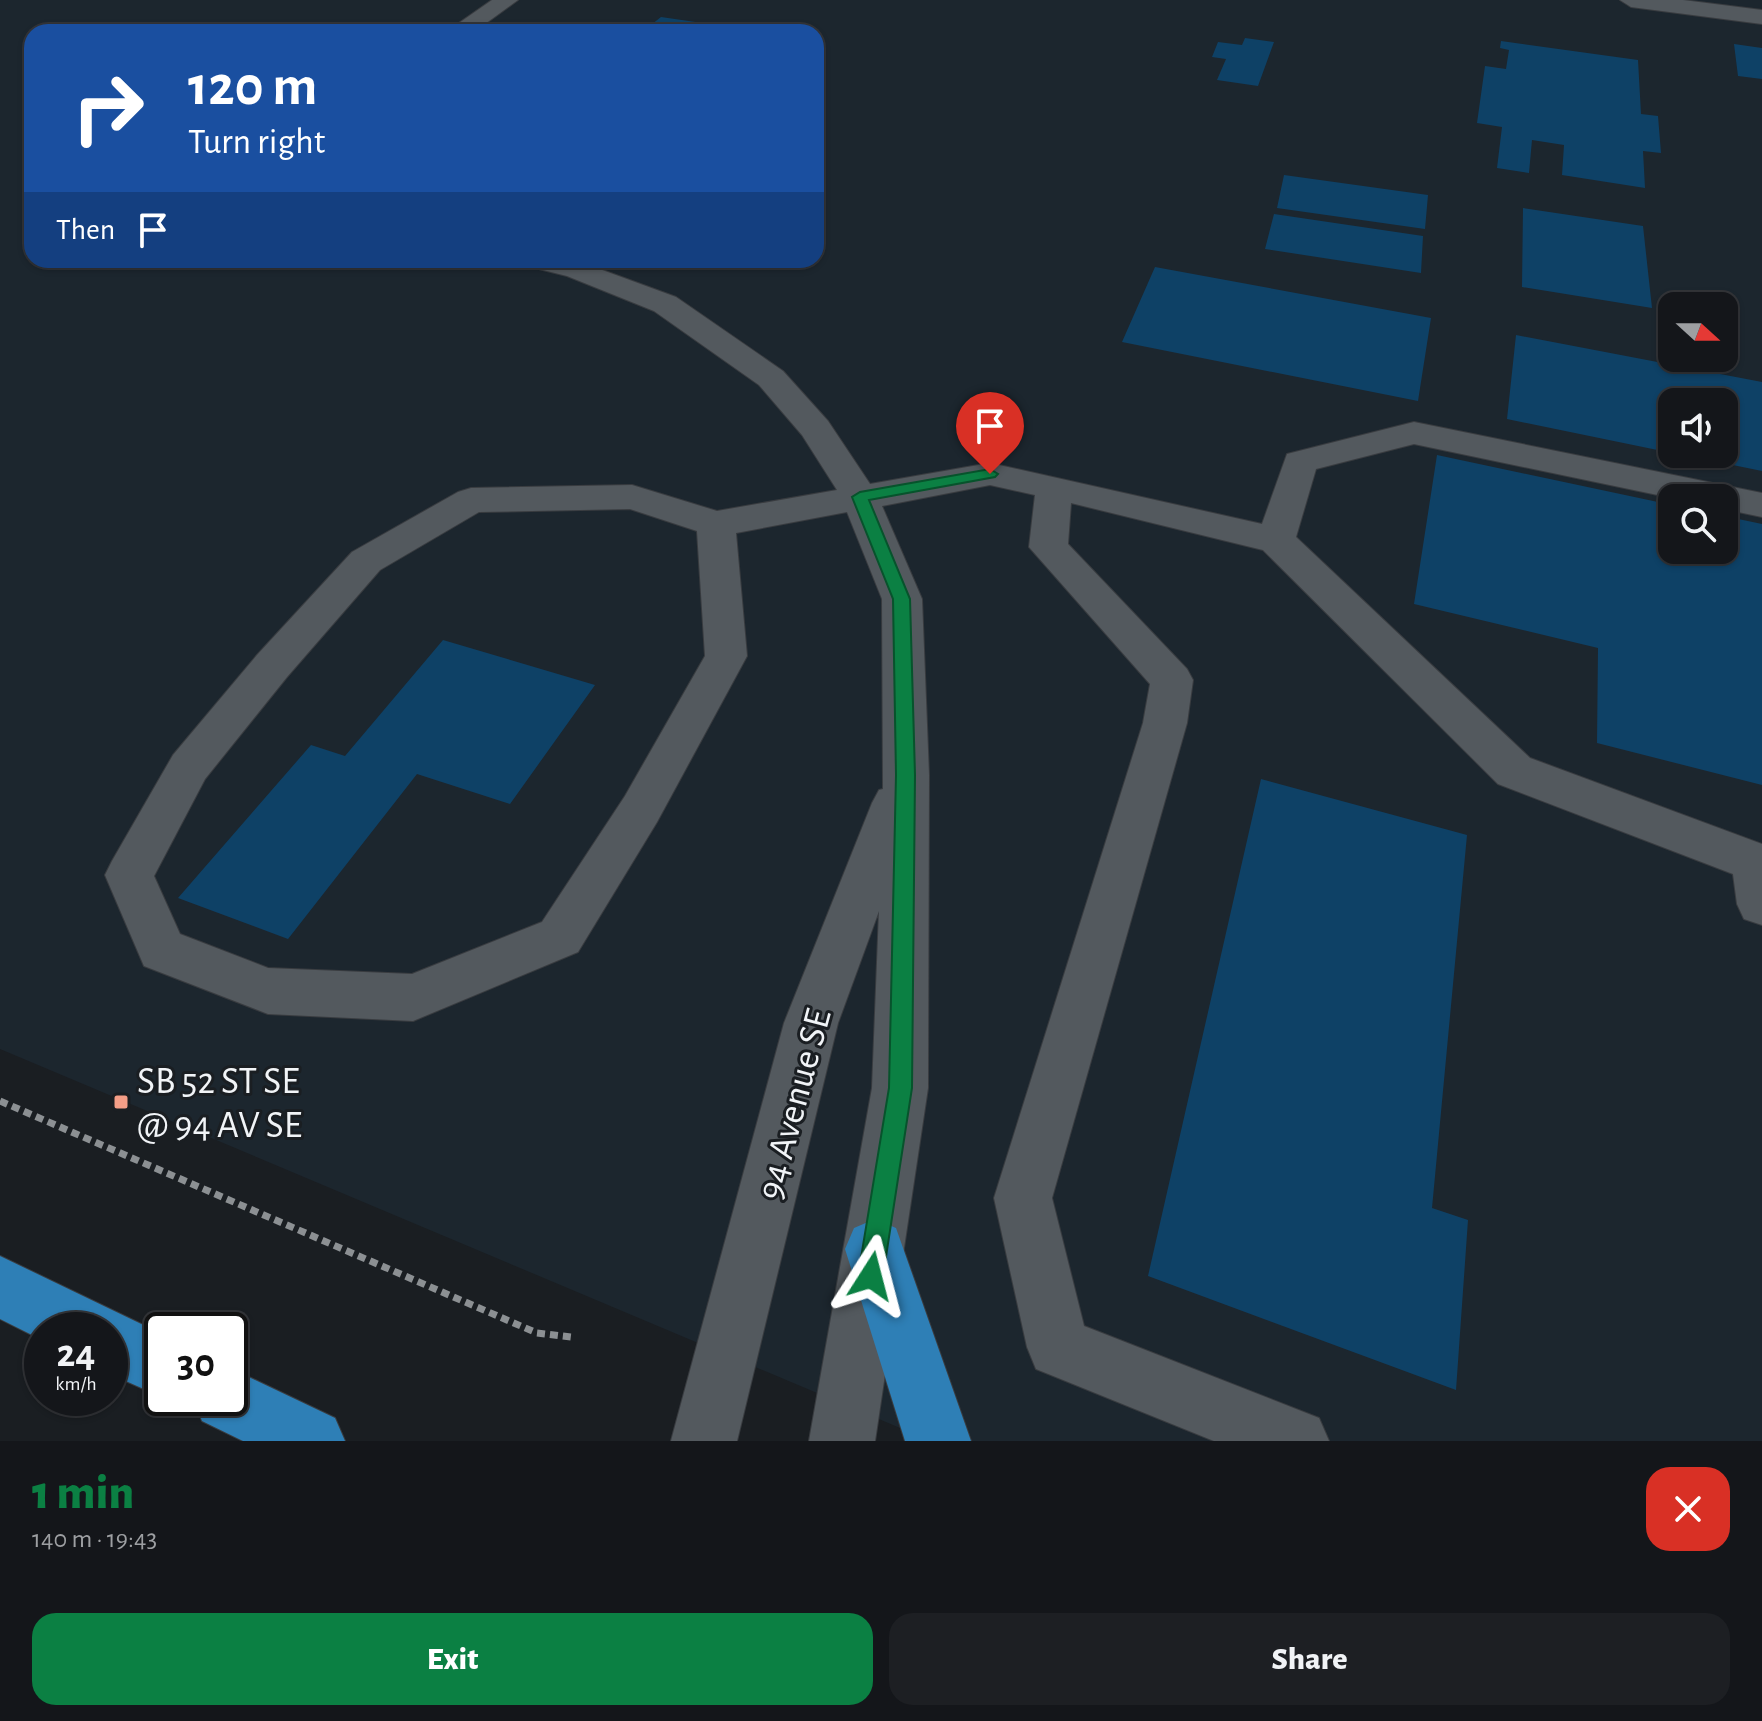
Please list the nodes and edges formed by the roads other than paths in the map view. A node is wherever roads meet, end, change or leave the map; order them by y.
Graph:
1 (507, 0) edge
2 (1631, 0) edge
3 (1762, 17) edge
4 (470, 24) edge
5 (570, 268) edge
6 (1054, 487) junction
7 (860, 497) junction
8 (1762, 505) edge
9 (716, 524) junction
10 (1276, 540) junction
11 (906, 775) junction
12 (1760, 876) edge
13 (875, 1249) junction
14 (0, 1286) edge
15 (52, 1312) edge
16 (248, 1409) edge
17 (312, 1441) edge
18 (704, 1441) edge
19 (842, 1441) edge
20 (938, 1441) edge
21 (1296, 1441) edge

1 - 4 street
2 - 3 street
5 - 7 street, 94 Avenue SE
6 - 7 street
6 - 10 street
6 - 21 street
7 - 9 street
7 - 11 street, 94 Avenue SE
8 - 10 street
9 - 9 street
10 - 12 street
11 - 13 street, 94 Avenue SE
11 - 18 street, 94 Avenue SE
13 - 19 street, 94 Avenue SE
13 - 20 main road
14 - 15 main road
16 - 17 main road

